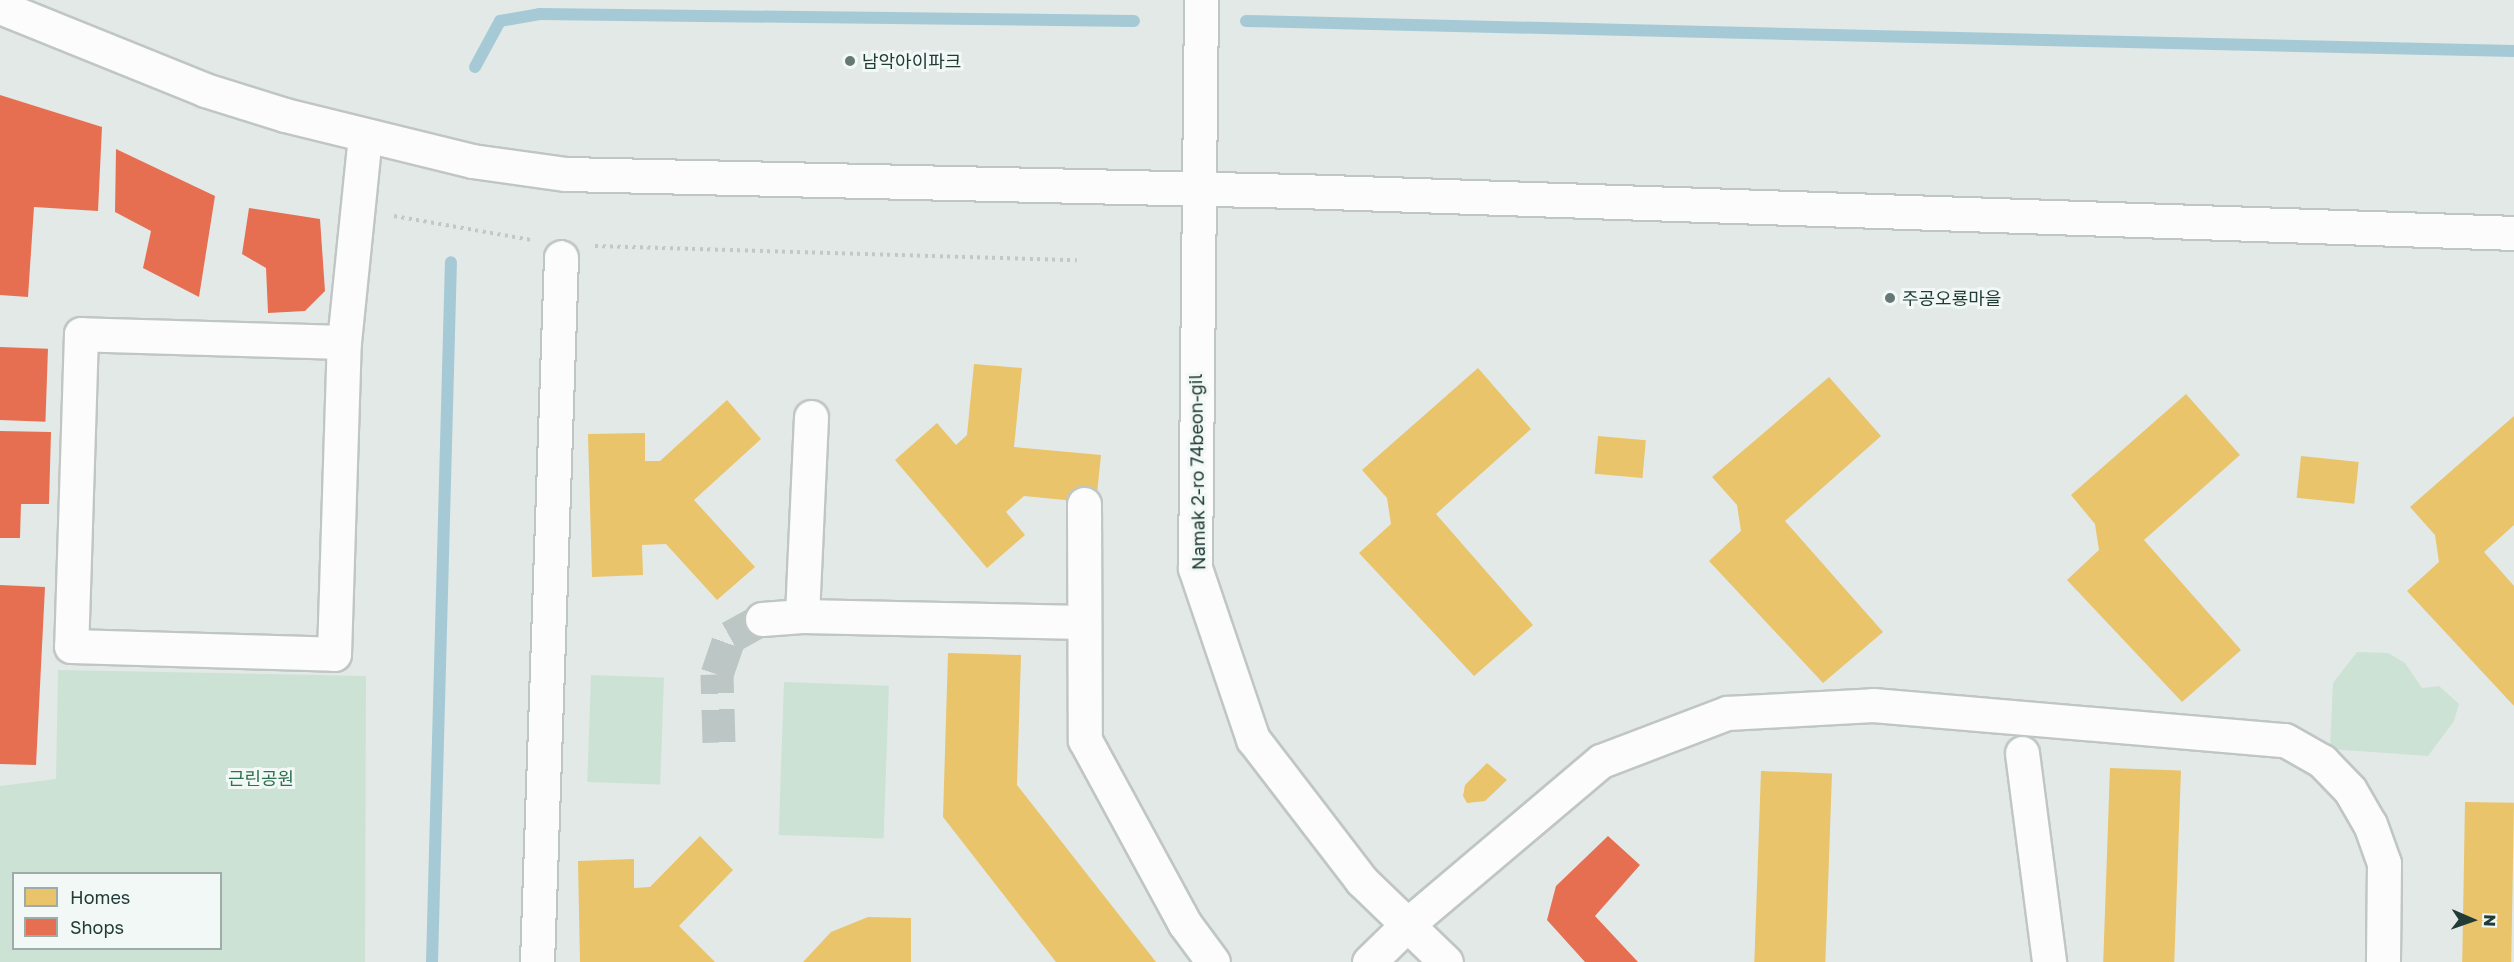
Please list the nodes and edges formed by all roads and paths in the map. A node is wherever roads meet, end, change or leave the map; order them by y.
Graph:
1 (1202, 0) edge
2 (0, 7) edge
3 (365, 137) junction
4 (1201, 189) junction
5 (358, 210) junction
6 (2508, 232) edge
7 (563, 248) junction
8 (1077, 260) dead end
9 (344, 342) junction
10 (811, 417) dead end
11 (1084, 504) dead end
12 (802, 616) junction
13 (762, 619) tunnel mouth
14 (1084, 622) junction
15 (2022, 753) dead end
16 (1408, 924) junction
17 (537, 962) edge
18 (1213, 962) edge
19 (1369, 962) edge
20 (1446, 962) edge
21 (2049, 962) edge
22 (2383, 962) edge

1 - 4 street, Namak 2-ro 74beon-gil
2 - 3 street
3 - 4 street
3 - 5 street
4 - 6 street
4 - 16 street, Namak 2-ro 74beon-gil
5 - 7 path
5 - 9 street
7 - 8 path
7 - 17 street
9 - 9 street
10 - 12 street
11 - 14 street
12 - 13 street
12 - 14 street
14 - 18 street
15 - 21 street
16 - 19 street
16 - 20 street, Namak 2-ro 74beon-gil
16 - 22 street

